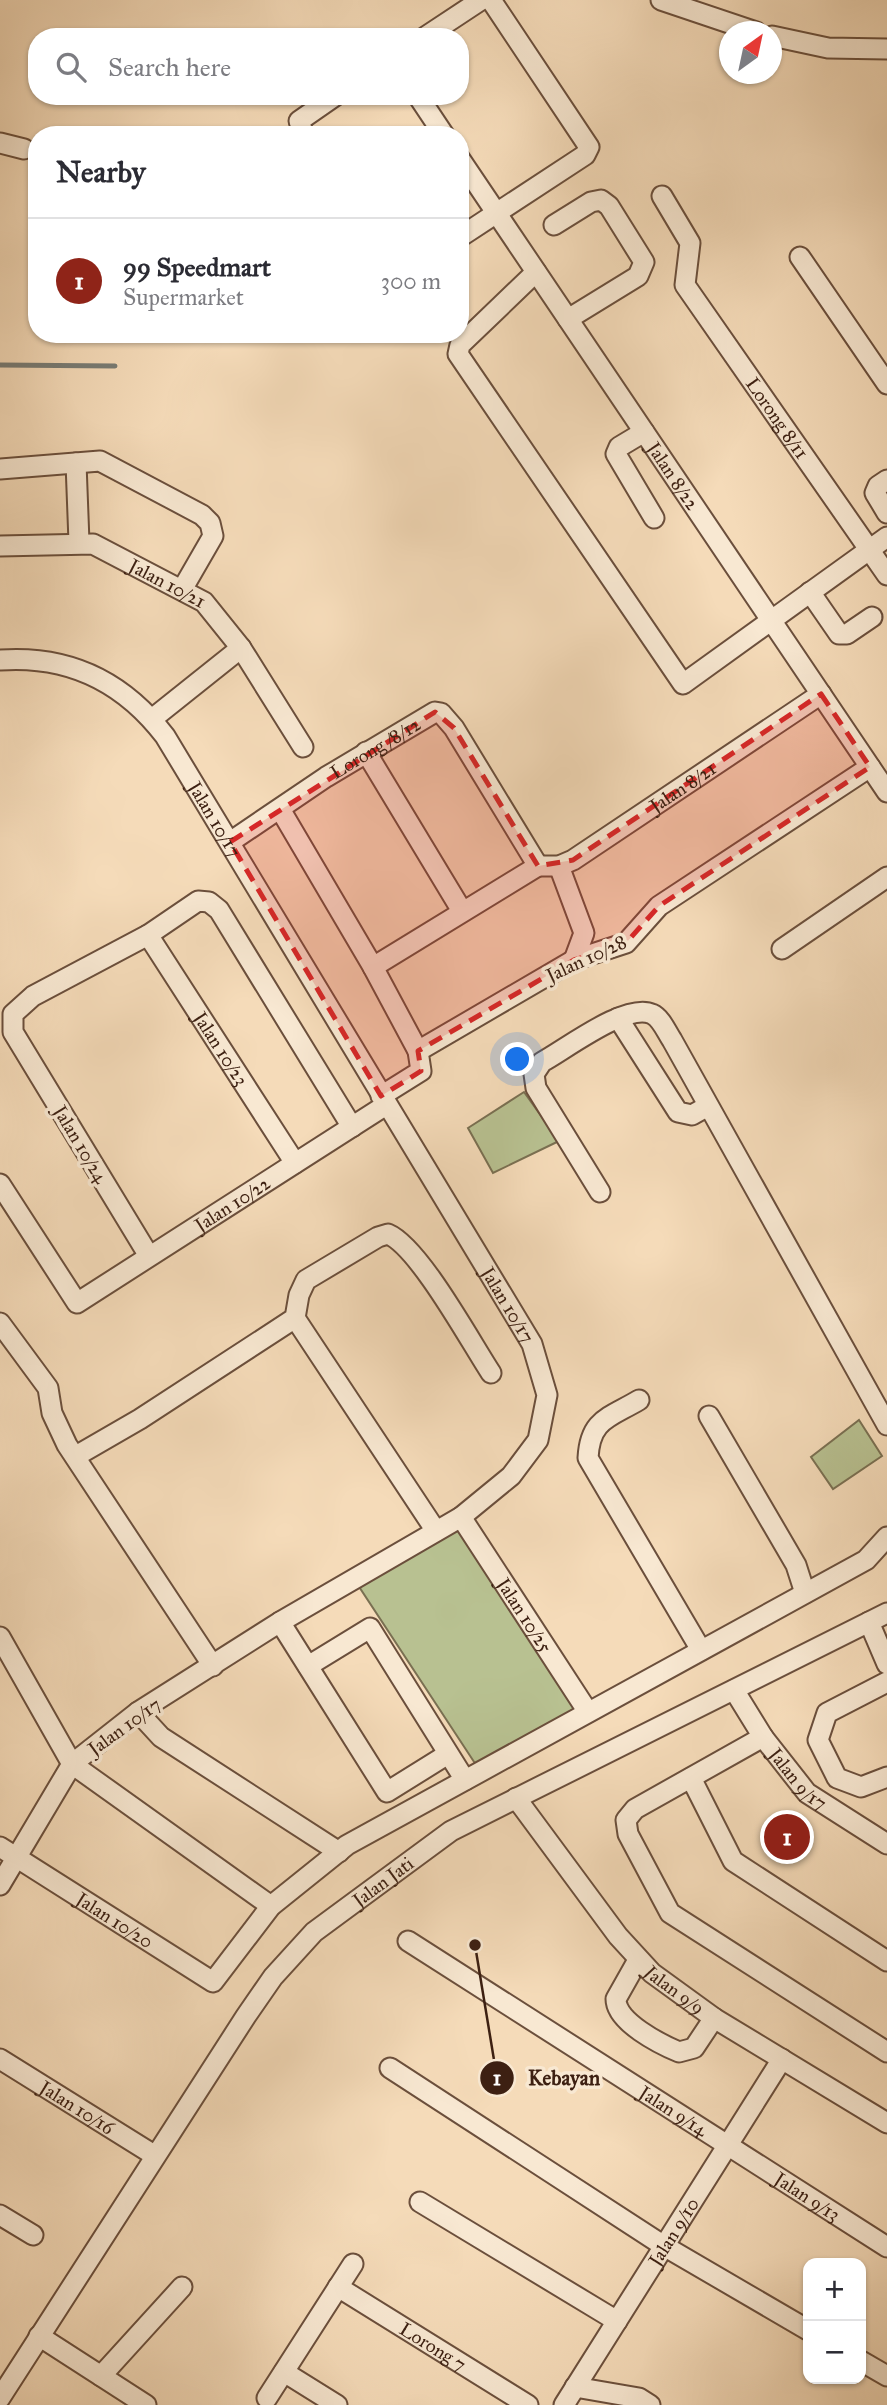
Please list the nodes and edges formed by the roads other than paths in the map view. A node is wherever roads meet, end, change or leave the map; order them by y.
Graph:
1 (481, 0) edge
2 (491, 0) edge
3 (661, 0) edge
4 (724, 21) edge
5 (439, 28) edge
6 (782, 38) edge
7 (887, 49) edge
8 (322, 105) edge
9 (424, 105) edge
10 (301, 126) edge
11 (438, 126) edge
12 (0, 143) edge
13 (24, 149) dead end
14 (469, 172) edge
15 (662, 196) dead end
16 (496, 213) junction
17 (554, 225) dead end
18 (469, 231) edge
19 (800, 257) dead end
20 (536, 272) junction
21 (568, 319) junction
22 (469, 336) edge
23 (462, 343) edge
24 (887, 384) edge
25 (644, 432) junction
26 (76, 463) junction
27 (0, 470) edge
28 (887, 480) edge
29 (887, 513) edge
30 (654, 517) dead end
31 (887, 537) edge
32 (79, 542) junction
33 (0, 546) edge
34 (870, 550) junction
35 (887, 575) edge
36 (183, 588) junction
37 (810, 593) junction
38 (872, 617) dead end
39 (771, 620) junction
40 (241, 648) junction
41 (0, 660) edge
42 (821, 694) junction
43 (152, 719) junction
44 (303, 747) dead end
45 (366, 752) junction
46 (870, 767) junction
47 (887, 792) edge
48 (280, 809) junction
49 (230, 842) junction
50 (538, 866) junction
51 (559, 866) junction
52 (887, 877) edge
53 (462, 911) junction
54 (148, 935) junction
55 (782, 949) dead end
56 (574, 960) junction
57 (373, 967) junction
58 (618, 1018) junction
59 (6, 1025) edge
60 (418, 1051) junction
61 (383, 1101) junction
62 (708, 1106) junction
63 (352, 1127) junction
64 (295, 1163) junction
65 (0, 1184) edge
66 (600, 1192) dead end
67 (149, 1256) junction
68 (295, 1318) junction
69 (0, 1323) edge
70 (491, 1373) dead end
71 (639, 1400) dead end
72 (709, 1416) dead end
73 (887, 1425) edge
74 (76, 1456) junction
75 (461, 1517) junction
76 (436, 1531) junction
77 (887, 1537) edge
78 (805, 1593) junction
79 (887, 1613) edge
80 (280, 1622) junction
81 (869, 1622) junction
82 (0, 1637) edge
83 (701, 1650) junction
84 (887, 1664) edge
85 (213, 1666) junction
86 (308, 1666) junction
87 (887, 1682) edge
88 (733, 1690) junction
89 (138, 1712) junction
90 (588, 1712) junction
91 (763, 1737) junction
92 (448, 1754) junction
93 (72, 1764) junction
94 (887, 1777) edge
95 (691, 1778) junction
96 (464, 1780) junction
97 (516, 1798) junction
98 (885, 1841) edge
99 (0, 1847) edge
100 (339, 1852) junction
101 (18, 1858) junction
102 (0, 1885) edge
103 (271, 1906) junction
104 (408, 1941) dead end
105 (638, 1960) junction
106 (887, 1961) edge
107 (714, 2018) junction
108 (887, 2052) edge
109 (0, 2059) edge
110 (782, 2059) junction
111 (390, 2068) dead end
112 (886, 2120) edge
113 (727, 2146) junction
114 (154, 2155) junction
115 (420, 2202) dead end
116 (0, 2215) edge
117 (33, 2235) dead end
118 (664, 2246) junction
119 (887, 2247) edge
120 (353, 2264) dead end
121 (182, 2287) dead end
122 (338, 2287) junction
123 (617, 2321) junction
124 (803, 2327) edge
125 (39, 2336) junction
126 (866, 2364) edge
127 (284, 2372) junction
128 (101, 2376) junction
129 (887, 2376) edge
130 (575, 2387) junction
131 (0, 2398) edge
132 (267, 2398) dead end
133 (146, 2405) edge
134 (337, 2405) edge
135 (528, 2405) edge
136 (564, 2405) edge
137 (650, 2405) edge

1 - 5 street
2 - 16 street
3 - 4 street
6 - 7 street
8 - 10 street
9 - 11 street
12 - 13 street
14 - 16 street, Jalan 8/22
15 - 34 street, Lorong 8/11
16 - 18 street
16 - 20 street, Jalan 8/22
17 - 21 street
19 - 24 street
20 - 21 street, Jalan 8/22
20 - 22 street
21 - 25 street, Jalan 8/22
23 - 39 street
25 - 30 street
25 - 39 street, Jalan 8/22
26 - 27 street
26 - 32 street
26 - 36 street
28 - 29 street
31 - 34 street
32 - 33 street, Jalan 10/21
32 - 36 street, Jalan 10/21
34 - 35 street, Lorong 8/11
34 - 37 street
36 - 40 street, Jalan 10/21
37 - 38 street
37 - 39 street
39 - 42 street, Jalan 8/22
40 - 43 street
40 - 44 street, Jalan 10/21
41 - 43 street, Jalan 10/17
42 - 46 street, Jalan 8/22
42 - 51 street, Jalan 8/21
43 - 49 street, Jalan 10/17
45 - 48 street, Lorong /8/12
45 - 50 street, Lorong /8/12
45 - 53 street
46 - 47 street, Jalan 8/22
46 - 56 street, Jalan 10/28
48 - 49 street, Lorong /8/12
48 - 57 street
49 - 61 street, Jalan 10/17
50 - 51 street
50 - 53 street
51 - 56 street
52 - 55 street
53 - 57 street
54 - 59 street
54 - 63 street
54 - 64 street, Jalan 10/23
56 - 60 street, Jalan 10/28
57 - 60 street
58 - 62 street
58 - 62 street
58 - 66 street
59 - 67 street, Jalan 10/24
60 - 61 street
61 - 63 street, Jalan 10/22
61 - 75 street, Jalan 10/17
62 - 73 street
63 - 64 street, Jalan 10/22
64 - 67 street, Jalan 10/22
65 - 67 street, Jalan 10/22
68 - 70 street
68 - 74 street
68 - 76 street
69 - 74 street
71 - 83 street
72 - 78 street
74 - 85 street
75 - 76 street, Jalan 10/17
75 - 90 street, Jalan 10/25
76 - 80 street, Jalan 10/17
77 - 78 street
78 - 83 street
79 - 81 street, Jalan Jati
80 - 85 street, Jalan 10/17
80 - 86 street
81 - 84 street
81 - 88 street, Jalan Jati
82 - 93 street
83 - 90 street
85 - 89 street, Jalan 10/17
86 - 92 street
86 - 92 street
87 - 94 street
88 - 91 street, Jalan 9/17
88 - 97 street, Jalan Jati
89 - 93 street, Jalan 10/17
89 - 100 street
90 - 96 street
91 - 95 street
91 - 98 street, Jalan 9/17
92 - 96 street
93 - 101 street, Jalan 10/17
93 - 103 street
95 - 106 street
95 - 108 street
96 - 100 street
97 - 105 street, Jalan 9/9
97 - 114 street, Jalan Jati
99 - 101 street, Jalan 10/20
100 - 103 street
101 - 102 street, Jalan 10/17
101 - 103 street, Jalan 10/20
104 - 113 street, Jalan 9/14
105 - 107 street, Jalan 9/9
105 - 107 street
107 - 110 street, Jalan 9/9
109 - 114 street, Jalan 10/16
110 - 112 street, Jalan 9/9
110 - 113 street, Jalan 9/10
111 - 118 street
113 - 118 street, Jalan 9/10
113 - 119 street, Jalan 9/13
114 - 125 street, Jalan Jati
115 - 123 street
116 - 117 street
118 - 123 street, Jalan 9/10
118 - 124 street
120 - 122 street
121 - 128 street
122 - 127 street
122 - 135 street, Lorong 7
123 - 130 street, Jalan 9/10
125 - 128 street
125 - 131 street, Jalan Jati
126 - 129 street
127 - 132 street
127 - 134 street
128 - 133 street
130 - 136 street, Jalan 9/10
130 - 137 street

